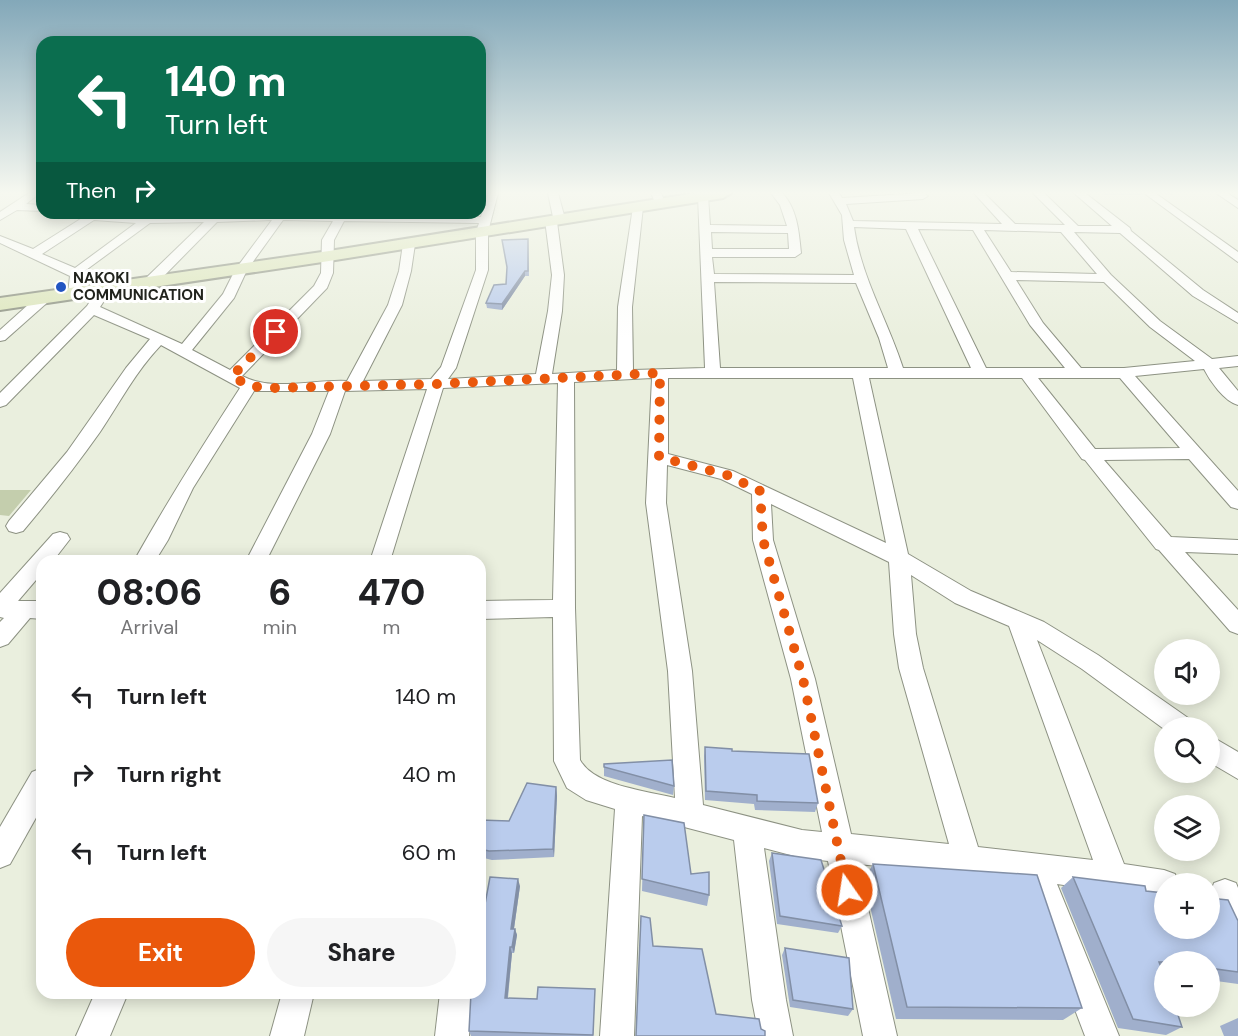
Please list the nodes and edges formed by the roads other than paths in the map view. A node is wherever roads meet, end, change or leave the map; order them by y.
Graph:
1 (5, 241) edge
2 (54, 241) edge
3 (117, 241) edge
4 (191, 241) edge
5 (262, 241) edge
6 (328, 241) edge
7 (420, 241) edge
8 (483, 241) edge
9 (556, 241) edge
10 (633, 241) edge
11 (706, 241) edge
12 (793, 241) edge
13 (850, 241) edge
14 (917, 241) edge
15 (986, 241) edge
16 (1079, 241) edge
17 (1139, 241) edge
18 (1215, 241) edge
19 (409, 244) junction
20 (707, 253) junction
21 (32, 255) junction
22 (329, 256) junction
23 (1238, 258) edge
24 (241, 270) junction
25 (77, 274) junction
26 (1007, 276) junction
27 (1107, 278) junction
28 (708, 279) junction
29 (861, 279) junction
30 (150, 282) junction
31 (105, 289) junction
32 (75, 293) junction
33 (44, 298) junction
34 (0, 304) edge
35 (92, 309) junction
36 (1238, 319) edge
37 (0, 337) edge
38 (159, 338) junction
39 (183, 352) junction
40 (1238, 361) edge
41 (1210, 364) junction
42 (660, 373) junction
43 (713, 373) junction
44 (1077, 373) junction
45 (1124, 373) junction
46 (860, 374) junction
47 (897, 374) junction
48 (981, 374) junction
49 (1027, 374) junction
50 (625, 375) junction
51 (232, 376) junction
52 (566, 377) junction
53 (543, 379) junction
54 (436, 384) junction
55 (346, 385) junction
56 (249, 386) junction
57 (1238, 400) edge
58 (0, 402) edge
59 (1195, 453) junction
60 (1089, 455) junction
61 (659, 457) junction
62 (760, 491) junction
63 (1238, 502) edge
64 (16, 526) dead end
65 (60, 539) dead end
66 (1163, 544) junction
67 (1238, 547) edge
68 (46, 555) edge
69 (148, 555) edge
70 (259, 555) edge
71 (382, 555) edge
72 (899, 558) junction
73 (36, 566) edge
74 (564, 608) junction
75 (33, 610) edge
76 (486, 610) edge
77 (1018, 619) junction
78 (1238, 625) edge
79 (0, 638) edge
80 (1167, 717) edge
81 (1220, 755) edge
82 (1238, 767) edge
83 (36, 791) edge
84 (629, 800) junction
85 (690, 815) junction
86 (747, 830) junction
87 (838, 848) junction
88 (0, 854) edge
89 (968, 861) junction
90 (1035, 867) junction
91 (1114, 878) junction
92 (1154, 884) edge
93 (1224, 894) edge
94 (1238, 921) edge
95 (109, 999) edge
96 (296, 999) edge
97 (455, 999) edge
98 (93, 1036) edge
99 (287, 1036) edge
100 (452, 1036) edge
101 (617, 1036) edge
102 (776, 1036) edge
103 (880, 1036) edge
104 (1102, 1036) edge

1 - 21 street
2 - 21 street
3 - 25 street
4 - 30 street
5 - 24 street
6 - 22 street
7 - 19 street
8 - 54 street
9 - 53 street
10 - 50 street
11 - 20 street
12 - 20 street
13 - 29 street
14 - 48 street
15 - 26 street
16 - 27 street
17 - 36 street
18 - 23 street
19 - 22 street
19 - 55 street
20 - 28 street
21 - 25 street
22 - 24 street
22 - 51 street
24 - 30 street
24 - 39 street
25 - 32 street
26 - 27 street
26 - 44 street
27 - 41 street
28 - 29 street
28 - 43 street
29 - 47 street
30 - 31 street
31 - 32 street
31 - 35 street
32 - 33 street
33 - 34 street
33 - 37 street
35 - 38 street
35 - 58 street
38 - 39 street
38 - 64 street
39 - 51 street
40 - 41 street
41 - 45 street
41 - 57 street
42 - 43 street
42 - 50 street
42 - 61 street
43 - 46 street
44 - 45 street
44 - 49 street
45 - 59 street
46 - 47 street
46 - 72 street
47 - 48 street
48 - 49 street
49 - 60 street
50 - 52 street
51 - 56 street
52 - 53 street
52 - 74 street
53 - 54 street
54 - 55 street
54 - 71 street
55 - 56 street
55 - 70 street
56 - 69 street
59 - 60 street
59 - 63 street
60 - 66 street
61 - 62 street
61 - 85 street
62 - 72 street
62 - 87 street
65 - 68 street
66 - 67 street
66 - 78 street
72 - 77 street
72 - 89 street
73 - 75 street
74 - 76 street
74 - 84 street
75 - 79 street
77 - 80 street
77 - 91 street
81 - 82 street
83 - 88 street
84 - 85 street
84 - 101 street
85 - 86 street
86 - 87 street
86 - 102 street
87 - 89 street
87 - 103 street
89 - 90 street
90 - 91 street
90 - 104 street
91 - 92 street
93 - 94 street
95 - 98 street
96 - 99 street
97 - 100 street

